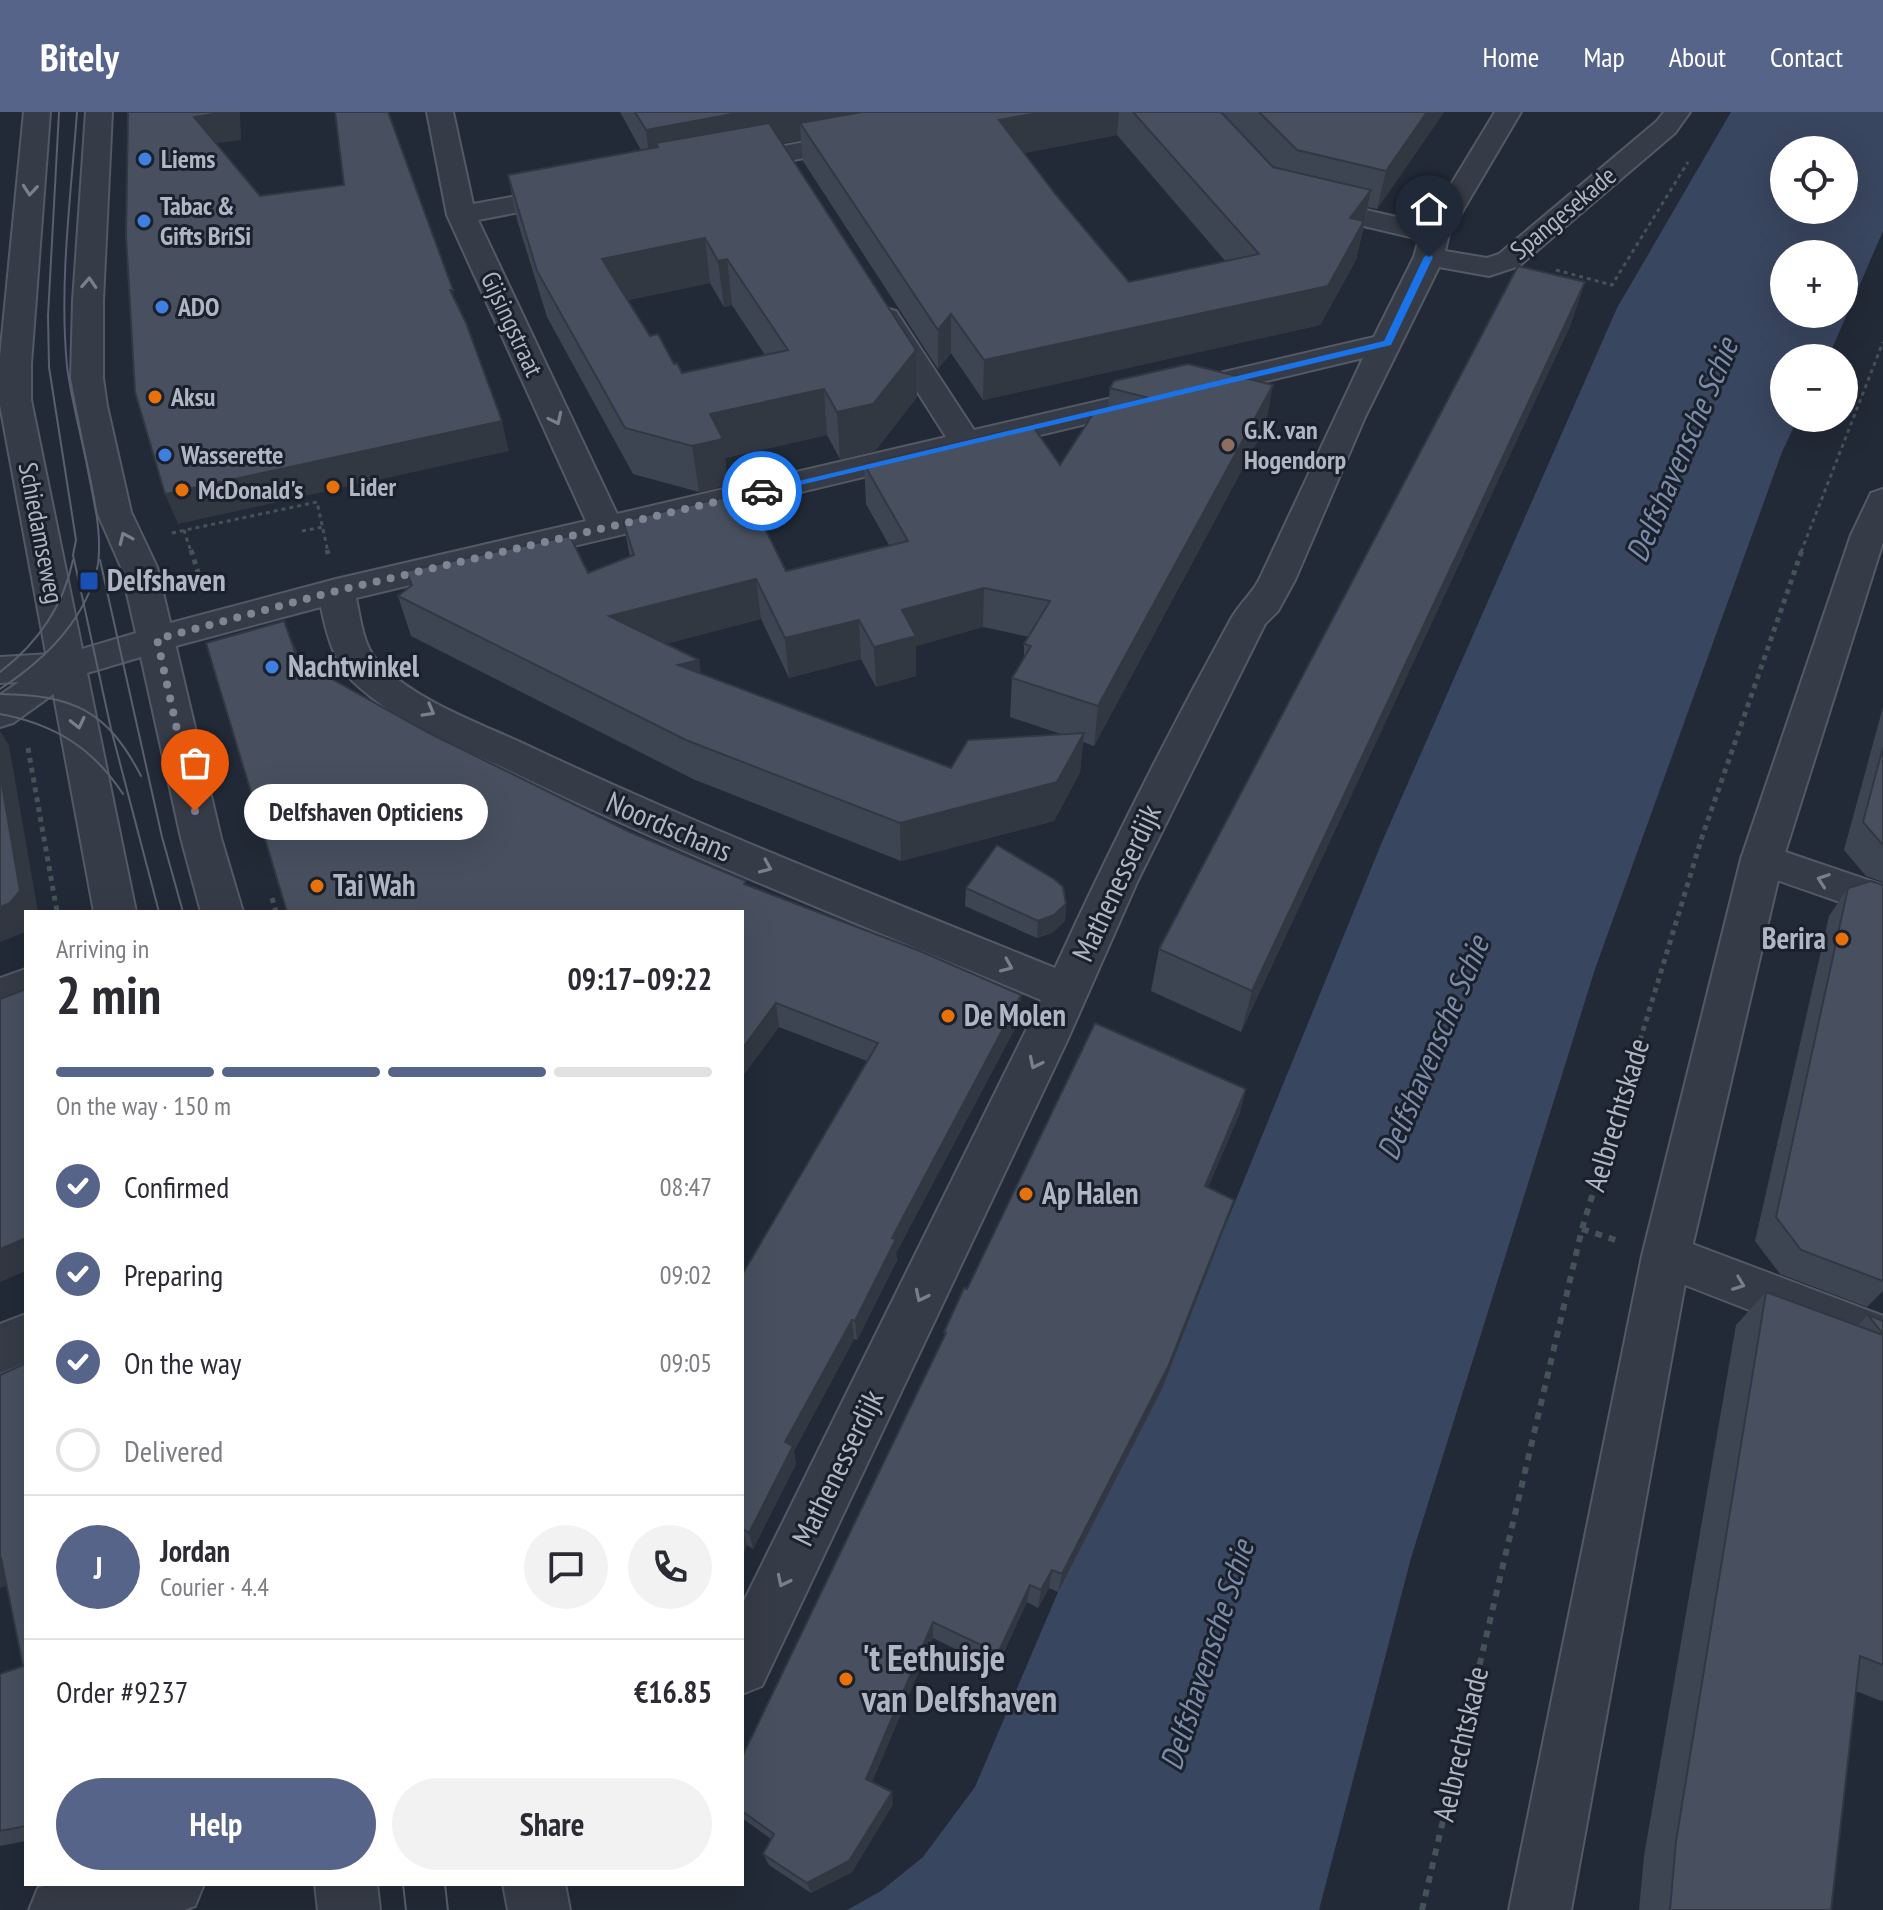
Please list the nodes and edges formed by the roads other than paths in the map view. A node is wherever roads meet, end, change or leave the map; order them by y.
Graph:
1 (37, 112) edge
2 (99, 112) edge
3 (440, 112) edge
4 (1508, 112) edge
5 (1674, 116) edge
6 (887, 135) edge
7 (782, 155) junction
8 (705, 169) edge
9 (799, 181) edge
10 (599, 189) edge
11 (1279, 197) edge
12 (461, 215) junction
13 (1432, 245) junction
14 (874, 299) edge
15 (1388, 343) junction
16 (966, 443) junction
17 (1883, 500) edge
18 (607, 528) junction
19 (1876, 537) edge
20 (336, 591) junction
21 (157, 639) junction
22 (67, 666) junction
23 (6, 694) edge
24 (1762, 859) junction
25 (1883, 901) edge
26 (115, 910) edge
27 (221, 910) edge
28 (24, 987) edge
29 (1065, 991) junction
30 (0, 997) edge
31 (1666, 1256) junction
32 (24, 1338) edge
33 (1883, 1339) edge
34 (0, 1349) edge
35 (744, 1662) edge
36 (164, 1886) edge
37 (346, 1886) edge
38 (534, 1886) edge
39 (60, 1910) edge
40 (349, 1910) edge
41 (539, 1910) edge
42 (1540, 1910) edge

1 -> 22 street, Schiedamseweg
21 -> 2 street
3 - 12 street, Gijsingstraat
4 - 13 street, Mathenesserdijk
5 - 13 street, Spangesekade
6 - 7 street
7 - 8 street
7 - 9 street
10 - 12 street
11 - 13 street, Spangesekade
12 -> 18 street, Gijsingstraat
13 - 15 street, Mathenesserdijk
14 - 16 street
15 - 16 street
15 - 29 street, Mathenesserdijk
16 - 18 street
17 - 19 street
18 - 20 street
19 - 24 street
20 - 21 street
20 -> 29 street, Noordschans
21 - 22 street
21 - 27 street
22 - 23 street
22 -> 26 street, Schiedamseweg
25 -> 24 street
24 - 31 street
28 - 30 street
29 -> 35 street, Mathenesserdijk
31 -> 33 street
31 - 42 street
32 - 34 street
36 - 39 street
37 - 40 street
38 - 41 street

